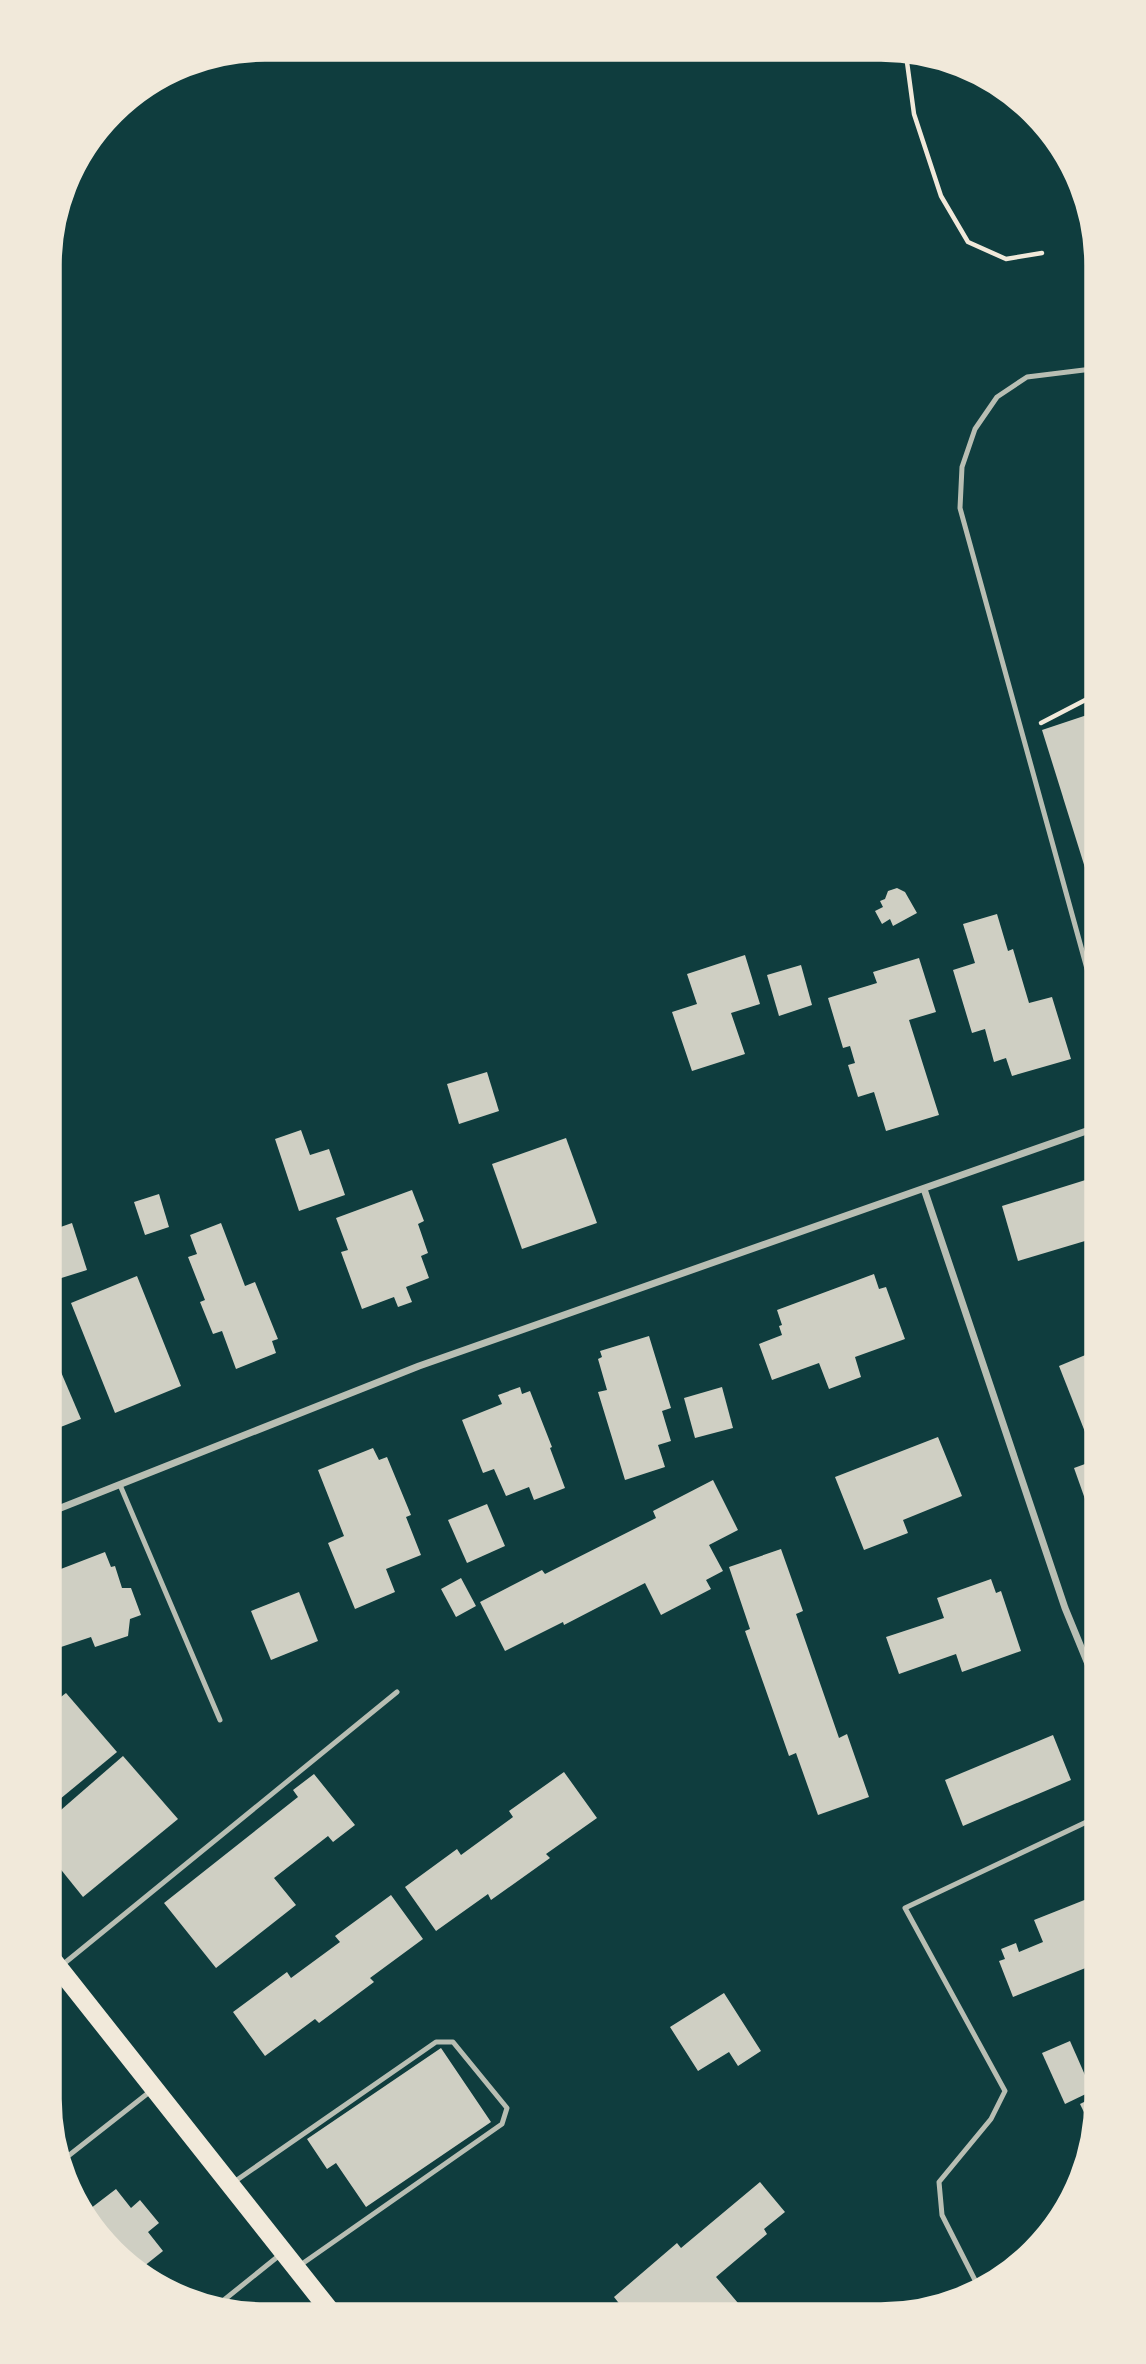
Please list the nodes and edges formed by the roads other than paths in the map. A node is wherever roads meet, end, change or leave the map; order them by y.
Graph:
1 (1086, 370) edge
2 (1086, 965) edge
3 (1086, 1131) edge
4 (923, 1189) junction
5 (120, 1485) junction
6 (59, 1509) edge
7 (1086, 1659) edge
8 (397, 1692) dead end
9 (220, 1720) dead end
10 (1086, 1822) edge
11 (59, 1963) edge
12 (59, 1968) edge
13 (154, 2088) junction
14 (67, 2157) edge
15 (230, 2185) junction
16 (284, 2252) junction
17 (297, 2268) junction
18 (975, 2281) edge
19 (223, 2301) edge
20 (325, 2304) edge

1 - 2 lane
3 - 4 street
4 - 5 street
4 - 7 street
5 - 6 street
5 - 9 lane
8 - 11 lane
10 - 18 lane
12 - 13 highway
13 - 14 lane
13 - 15 highway
15 - 16 highway
15 - 17 lane
16 - 17 highway
16 - 19 lane
17 - 20 highway

